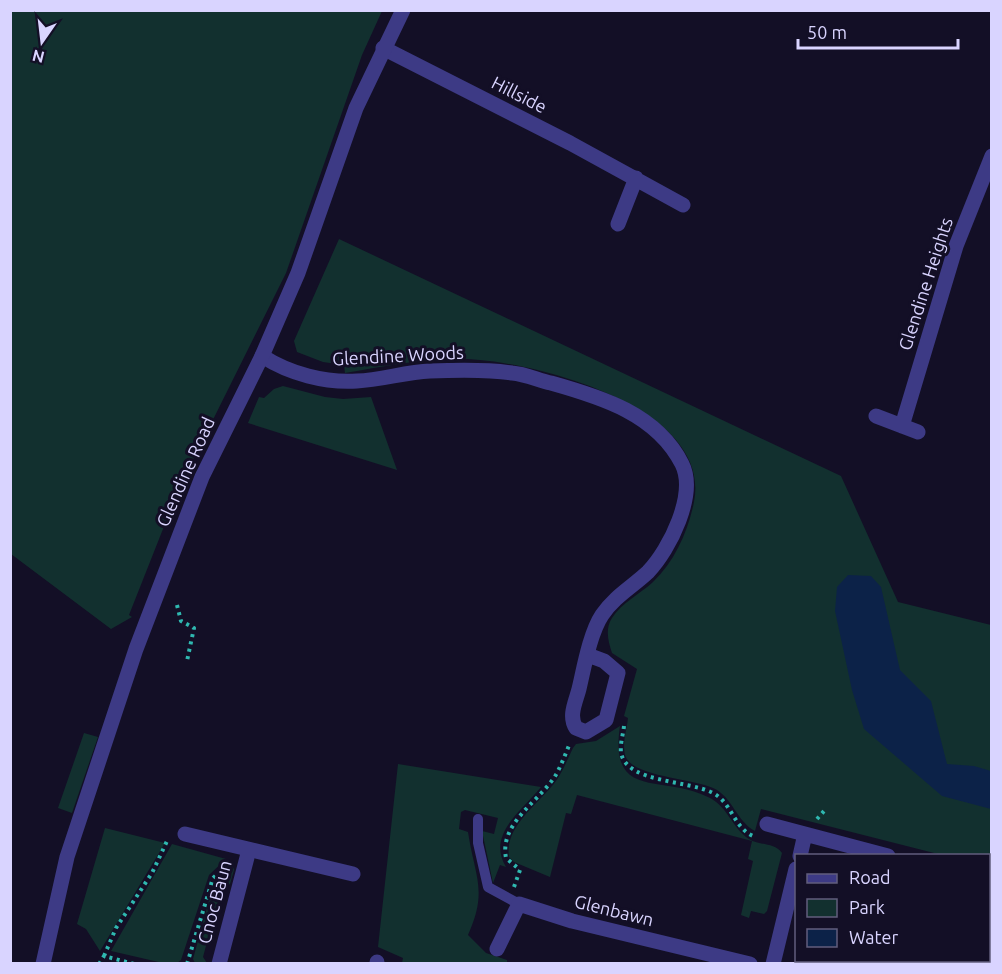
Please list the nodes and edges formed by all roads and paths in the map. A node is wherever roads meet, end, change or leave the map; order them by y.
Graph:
1 (403, 10) edge
2 (383, 48) junction
3 (992, 156) edge
4 (636, 178) junction
5 (683, 205) dead end
6 (618, 224) dead end
7 (262, 356) junction
8 (876, 416) dead end
9 (902, 426) junction
10 (918, 432) dead end
11 (177, 605) dead end
12 (588, 655) junction
13 (187, 661) dead end
14 (606, 717) junction
15 (576, 728) junction
16 (478, 819) dead end
17 (767, 824) joint
18 (185, 834) dead end
19 (806, 834) junction
20 (169, 835) dead end
21 (249, 853) junction
22 (800, 854) edge
23 (884, 854) edge
24 (795, 873) edge
25 (352, 874) dead end
26 (519, 904) junction
27 (497, 950) dead end
28 (104, 956) junction
29 (47, 962) edge
30 (99, 963) edge
31 (135, 963) edge
32 (187, 963) edge
33 (219, 963) edge
34 (750, 963) edge
35 (773, 963) edge

1 - 2 street, Glendine Road
2 - 4 street, Hillside
2 - 7 street, Glendine Road
3 - 9 street, Glendine Heights
4 - 5 street, Hillside
4 - 6 street
7 - 12 street, Glendine Woods
7 - 29 street, Glendine Road
8 - 9 street
9 - 10 street
11 - 13 path
12 - 14 street
12 - 15 street, Glendine Woods
14 - 15 street
14 - 17 path
15 - 26 path
16 - 26 lane
17 - 19 street
18 - 21 street, Cnoc Baun
19 - 22 street
19 - 23 street
20 - 28 path
21 - 25 street, Cnoc Baun
21 - 32 path
21 - 33 street, Cnoc Baun
24 - 35 street
26 - 27 street
26 - 34 street, Glenbawn
28 - 30 path
28 - 31 path

